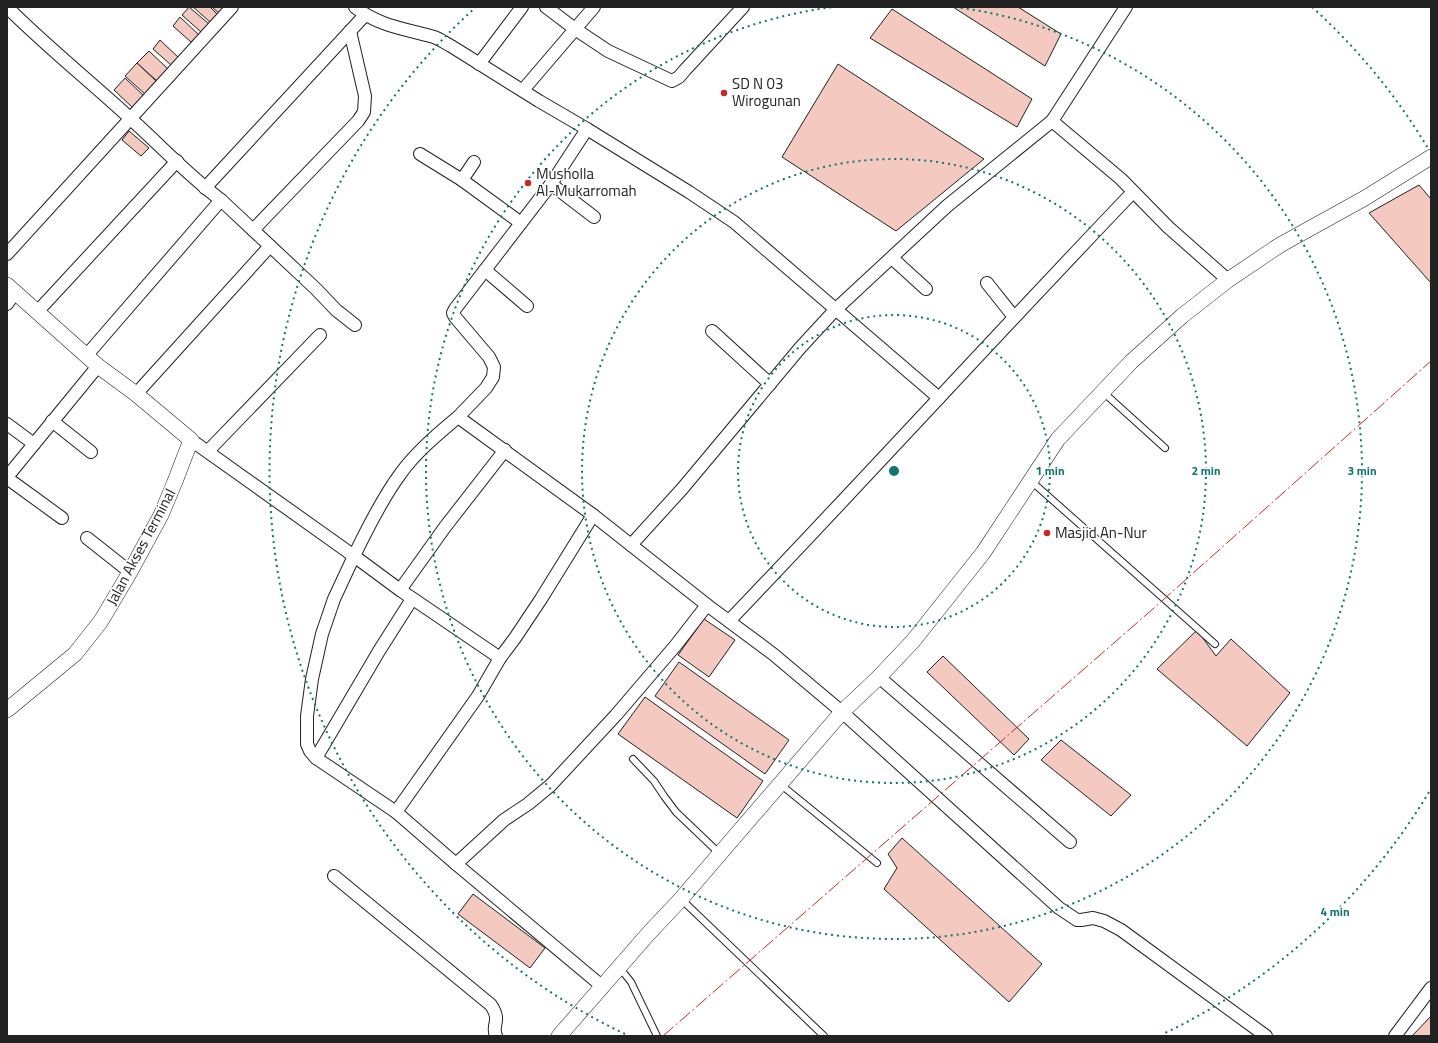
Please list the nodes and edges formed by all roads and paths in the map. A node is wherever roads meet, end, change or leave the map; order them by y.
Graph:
1 (232, 7) edge
2 (355, 7) edge
3 (522, 7) edge
4 (546, 7) edge
5 (594, 7) edge
6 (743, 7) edge
7 (1126, 7) edge
8 (12, 9) edge
9 (365, 15) junction
10 (575, 29) junction
11 (350, 32) junction
12 (479, 64) junction
13 (523, 90) junction
14 (131, 119) junction
15 (1052, 120) junction
16 (587, 129) junction
17 (420, 154) dead end
18 (1431, 157) edge
19 (177, 161) junction
20 (474, 162) dead end
21 (462, 180) junction
22 (551, 184) junction
23 (205, 188) junction
24 (1133, 192) junction
25 (221, 200) junction
26 (594, 217) dead end
27 (522, 223) junction
28 (253, 230) junction
29 (270, 246) junction
30 (7, 254) edge
31 (892, 258) junction
32 (485, 270) junction
33 (1228, 280) junction
34 (987, 283) dead end
35 (926, 289) dead end
36 (10, 294) edge
37 (527, 306) dead end
38 (834, 310) junction
39 (37, 312) junction
40 (1014, 317) junction
41 (355, 325) dead end
42 (712, 331) dead end
43 (320, 335) dead end
44 (86, 356) junction
45 (98, 366) junction
46 (770, 384) junction
47 (1102, 391) junction
48 (136, 394) junction
49 (939, 398) junction
50 (458, 417) junction
51 (52, 421) junction
52 (7, 424) edge
53 (191, 440) junction
54 (34, 444) junction
55 (1165, 448) dead end
56 (506, 450) junction
57 (91, 452) dead end
58 (208, 452) junction
59 (7, 477) edge
60 (1030, 480) junction
61 (593, 515) junction
62 (62, 518) dead end
63 (87, 538) dead end
64 (631, 545) junction
65 (350, 553) junction
66 (130, 572) junction
67 (400, 590) junction
68 (412, 599) junction
69 (707, 605) junction
70 (729, 621) junction
71 (1215, 644) dead end
72 (500, 658) junction
73 (879, 677) junction
74 (7, 710) edge
75 (842, 712) junction
76 (316, 758) junction
77 (633, 759) dead end
78 (780, 784) junction
79 (396, 812) junction
80 (1070, 842) dead end
81 (720, 854) junction
82 (877, 863) dead end
83 (456, 864) junction
84 (334, 876) dead end
85 (681, 899) junction
86 (620, 967) junction
87 (603, 987) junction
88 (1431, 988) edge
89 (496, 1036) edge
90 (559, 1036) edge
91 (657, 1036) edge
92 (824, 1036) edge
93 (1266, 1036) edge
94 (1395, 1036) edge

1 - 14 street
2 - 9 street
3 - 12 street
4 - 10 street
5 - 10 street
6 - 10 street
7 - 15 street
8 - 14 street
9 - 11 street
9 - 12 street
10 - 13 street
11 - 23 street
11 - 28 street
12 - 13 street
13 - 16 street
14 - 19 street
14 - 30 street
15 - 24 street
15 - 31 street
16 - 22 street
16 - 38 street
17 - 21 street
18 - 33 street
19 - 23 street
19 - 39 street
20 - 21 street
21 - 27 street
22 - 26 street
22 - 27 street
23 - 25 street
24 - 33 street
24 - 40 street
25 - 28 street
25 - 44 street
27 - 32 street
28 - 29 street
29 - 41 street
29 - 48 street
31 - 35 street
31 - 38 street
32 - 37 street
32 - 50 street
33 - 47 street
34 - 40 street
36 - 39 street
38 - 46 street
38 - 49 street
39 - 44 street
40 - 49 street
42 - 46 street
43 - 58 street
44 - 45 street
45 - 48 street
45 - 51 street
46 - 64 street
47 - 55 lane
47 - 60 street
48 - 53 street
49 - 70 street
50 - 56 street
50 - 65 street
51 - 54 street
51 - 57 street
52 - 54 street
53 - 58 street
53 - 66 street, Jalan Akses Terminal
54 - 59 street
56 - 61 street
56 - 67 street
58 - 65 street
59 - 62 street
60 - 71 lane
60 - 73 street
61 - 64 street
61 - 72 street
63 - 66 street
64 - 69 street
65 - 67 street
65 - 76 street
66 - 74 street, Jalan Akses Terminal
67 - 68 street
68 - 72 street
68 - 76 street
69 - 70 street
69 - 83 street
70 - 75 street
72 - 79 street
73 - 75 street
73 - 80 street
75 - 78 street
75 - 93 street
76 - 79 street
77 - 81 lane
78 - 81 street
78 - 82 lane
79 - 83 street
81 - 85 street
83 - 87 street
84 - 89 street
85 - 86 street
85 - 92 lane
86 - 87 street
86 - 91 lane
87 - 90 street
88 - 94 street

